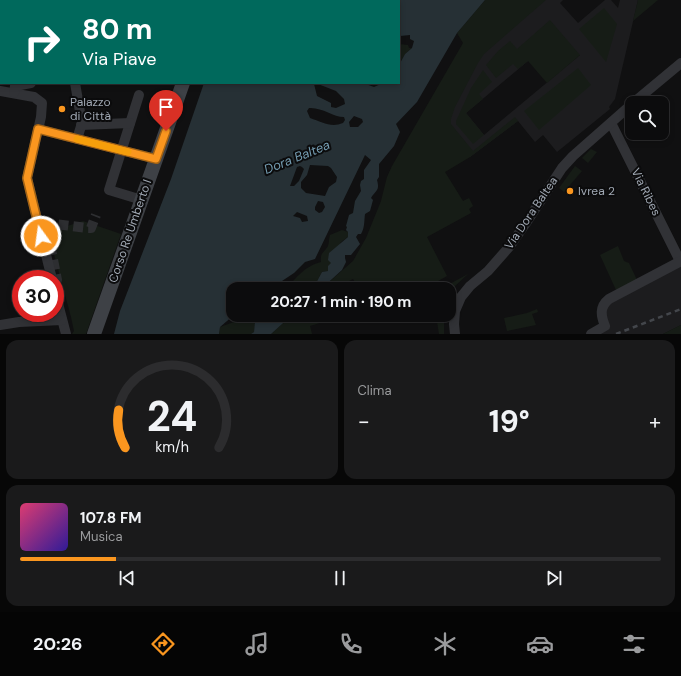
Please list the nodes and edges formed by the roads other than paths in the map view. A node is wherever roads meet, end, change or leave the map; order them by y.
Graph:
1 (681, 63) edge
2 (26, 84) edge
3 (75, 84) edge
4 (183, 84) edge
5 (0, 91) edge
6 (14, 93) junction
7 (139, 95) dead end
8 (642, 96) edge
9 (625, 111) edge
10 (130, 123) junction
11 (611, 123) junction
12 (81, 125) junction
13 (38, 129) junction
14 (77, 139) junction
15 (121, 150) junction
16 (156, 159) junction
17 (142, 200) junction
18 (681, 261) edge
19 (50, 270) edge
20 (20, 322) edge
21 (63, 322) edge
22 (0, 325) edge
23 (66, 334) edge
24 (94, 334) edge
25 (455, 334) edge
26 (591, 334) edge

1 - 8 street, Via Dora Baltea
2 - 6 street
3 - 12 street
4 - 16 main road, Corso Re Umberto I
5 - 6 street
6 - 13 street
7 - 10 street
9 - 11 street, Via Dora Baltea
10 - 12 street
10 - 15 street
11 - 18 street, Via Ribes
11 - 25 street, Via Dora Baltea
12 - 14 street
13 - 14 street
13 - 19 street
14 - 15 street
15 - 16 street
15 - 17 street
16 - 17 main road, Corso Re Umberto I
17 - 24 main road, Corso Re Umberto I
18 - 26 street
20 - 22 street
21 - 23 street

